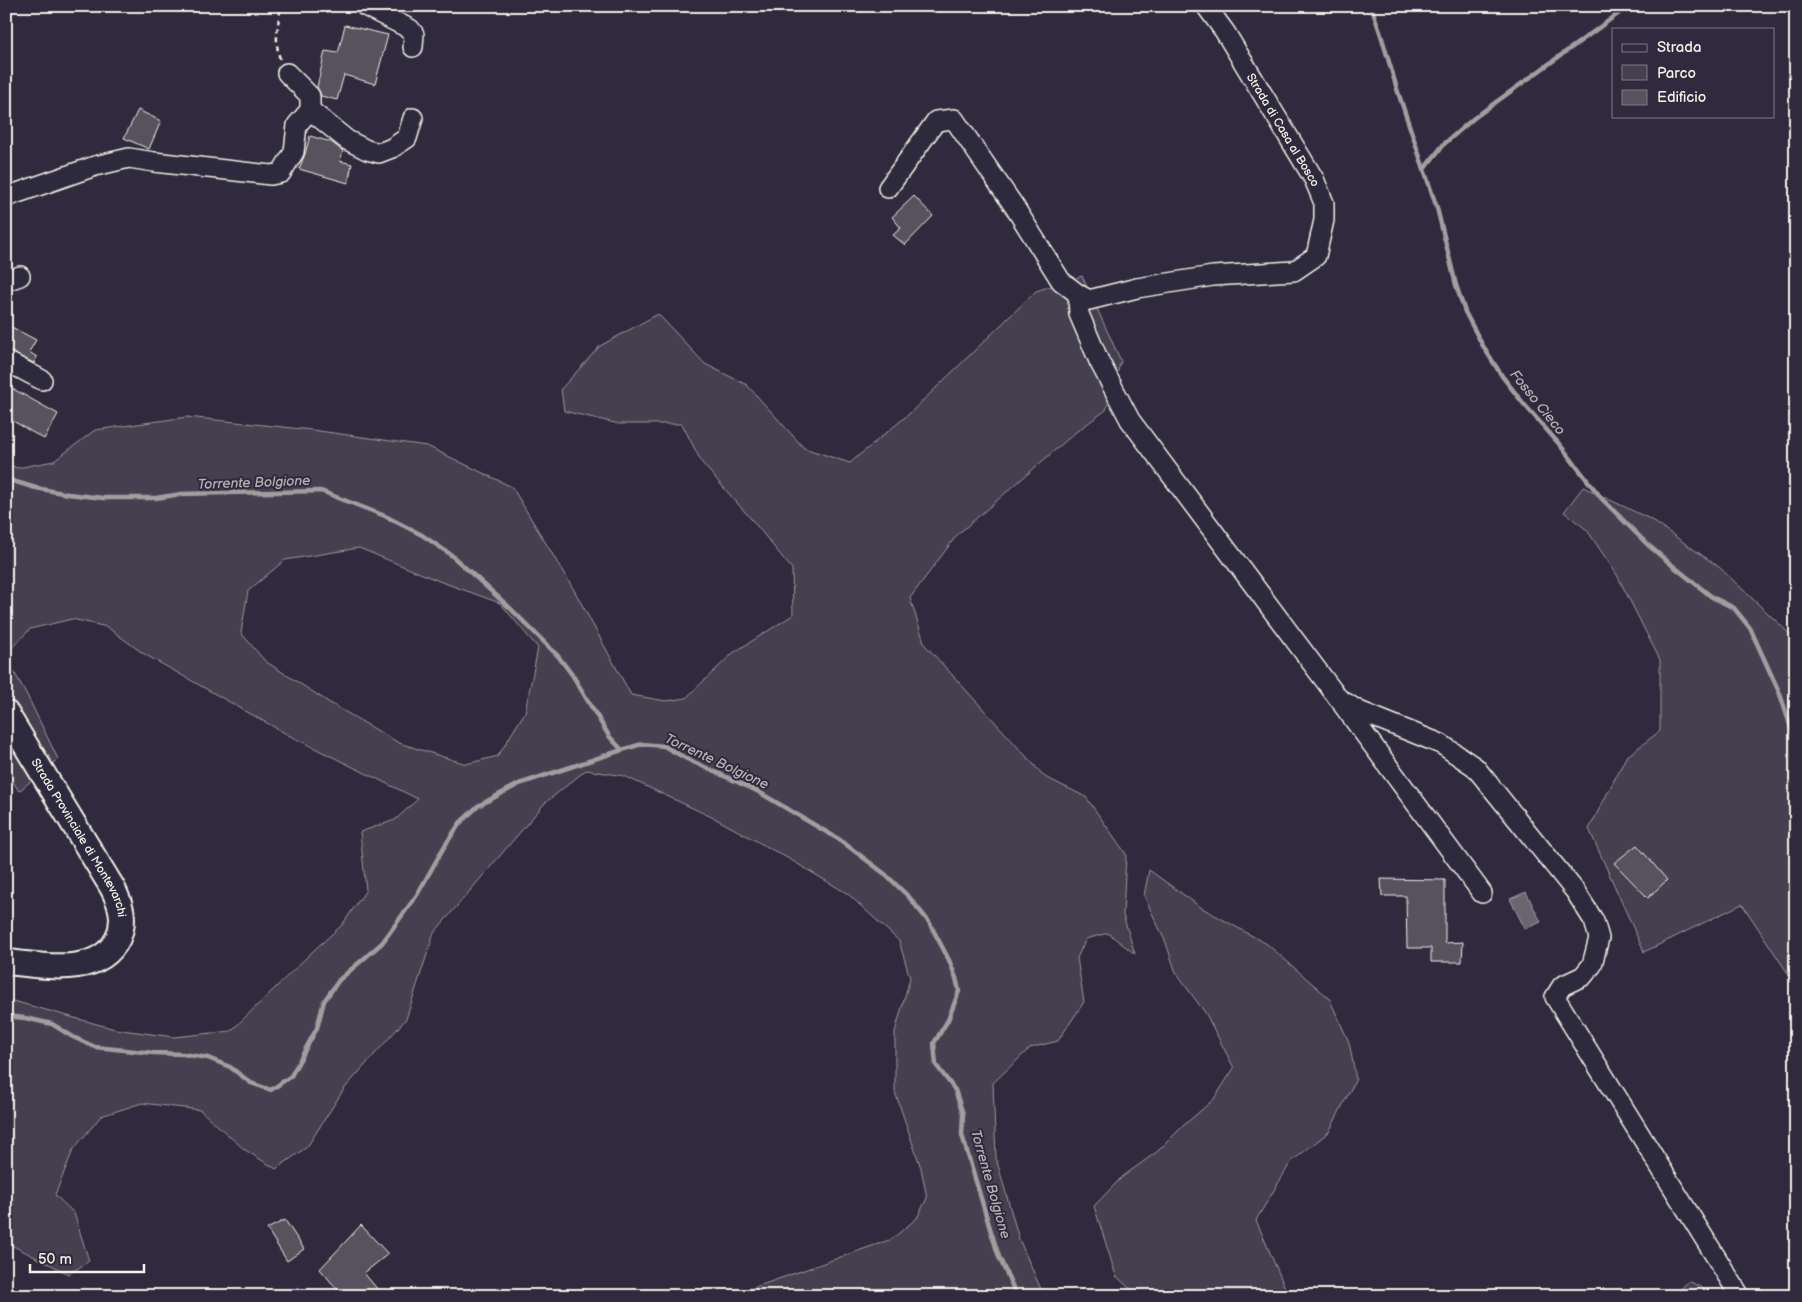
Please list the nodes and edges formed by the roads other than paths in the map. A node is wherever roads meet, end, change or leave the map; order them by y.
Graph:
1 (365, 6) edge
2 (1206, 6) edge
3 (412, 47) dead end
4 (287, 73) road end
5 (310, 110) junction
6 (413, 118) dead end
7 (888, 188) dead end
8 (6, 197) edge
9 (1078, 294) junction
10 (6, 362) edge
11 (42, 380) dead end
12 (1338, 698) junction
13 (6, 714) edge
14 (1482, 893) dead end
15 (6, 962) edge
16 (1740, 1296) edge

1 - 3 street
2 - 9 street, Strada di Casa al Bosco
4 - 5 street
5 - 6 street
5 - 8 street
7 - 9 street
9 - 12 street
10 - 11 street
12 - 14 street
12 - 16 street
13 - 15 main road, Strada Provinciale di Montevarchi

